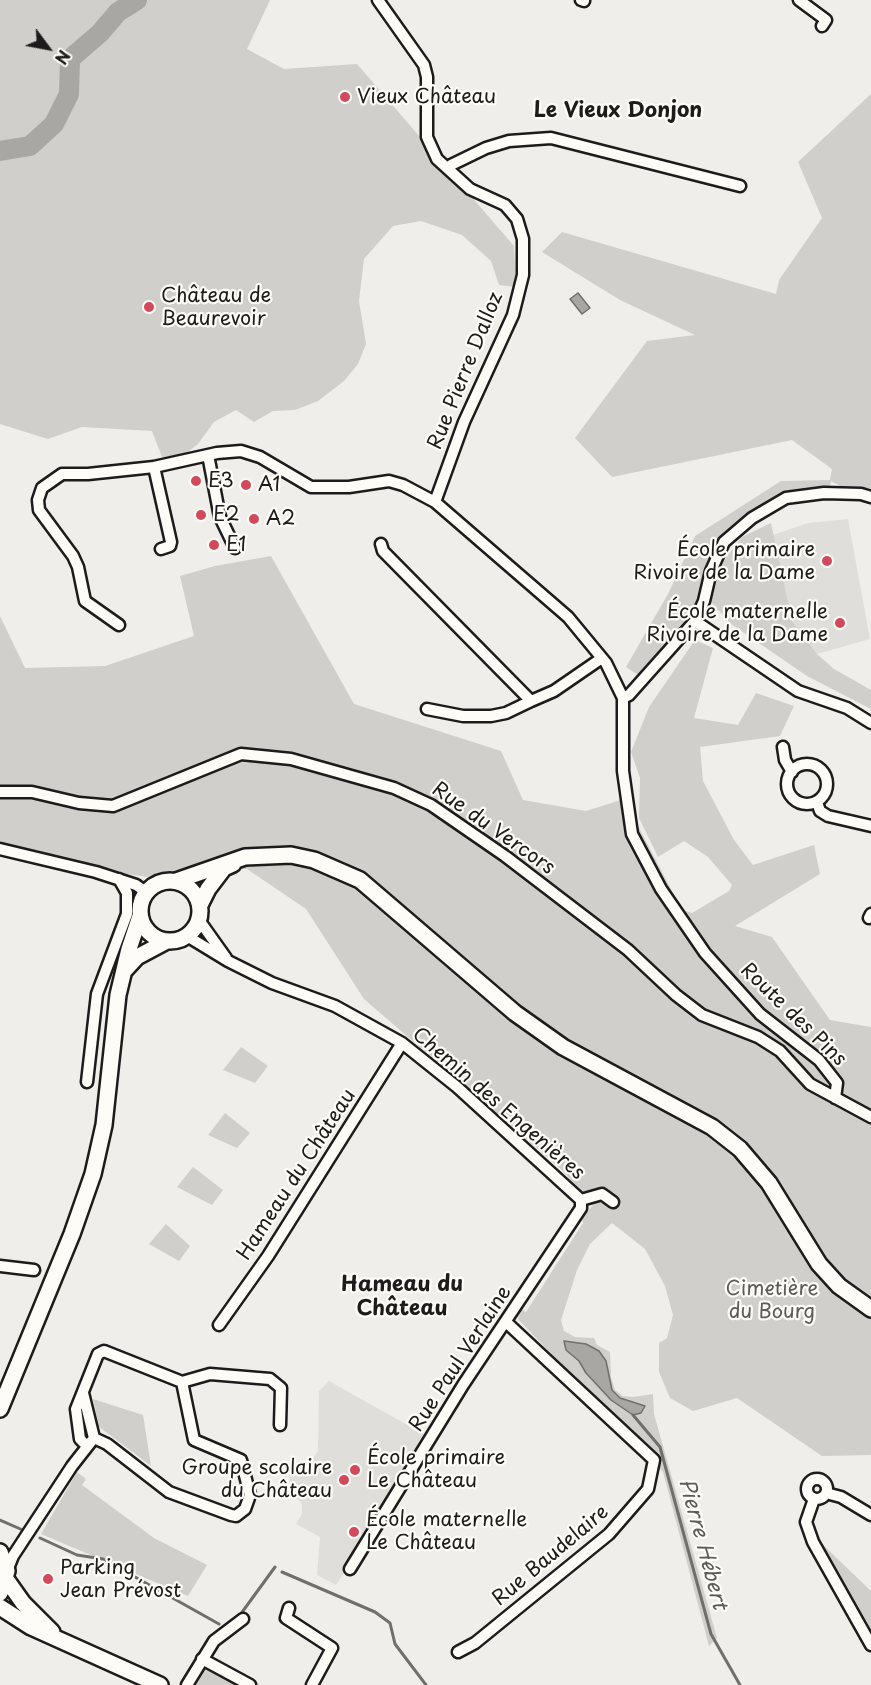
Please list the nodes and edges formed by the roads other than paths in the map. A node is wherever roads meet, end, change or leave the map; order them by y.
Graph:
1 (378, 0) edge
2 (799, 0) edge
3 (822, 26) dead end
4 (448, 170) junction
5 (740, 186) dead end
6 (208, 455) junction
7 (154, 467) junction
8 (871, 497) edge
9 (435, 502) junction
10 (381, 544) dead end
11 (235, 548) dead end
12 (161, 549) dead end
13 (695, 621) junction
14 (119, 625) dead end
15 (602, 658) junction
16 (623, 698) junction
17 (531, 701) junction
18 (427, 709) dead end
19 (871, 723) edge
20 (783, 747) dead end
21 (792, 772) junction
22 (0, 792) edge
23 (817, 802) junction
24 (871, 826) edge
25 (0, 849) edge
26 (245, 857) junction
27 (118, 879) junction
28 (176, 881) junction
29 (146, 892) junction
30 (200, 912) junction
31 (140, 916) junction
32 (187, 936) junction
33 (167, 941) junction
34 (228, 961) junction
35 (125, 970) junction
36 (402, 1043) junction
37 (87, 1082) dead end
38 (835, 1098) junction
39 (871, 1117) edge
40 (581, 1200) junction
41 (613, 1202) dead end
42 (0, 1266) edge
43 (34, 1270) dead end
44 (871, 1309) edge
45 (506, 1322) junction
46 (219, 1325) dead end
47 (182, 1382) junction
48 (0, 1409) edge
49 (280, 1425) dead end
50 (90, 1442) junction
51 (826, 1493) junction
52 (814, 1499) junction
53 (871, 1515) edge
54 (0, 1551) edge
55 (17, 1553) junction
56 (350, 1569) dead end
57 (5, 1581) edge
58 (0, 1607) edge
59 (289, 1608) dead end
60 (243, 1619) dead end
61 (61, 1640) junction
62 (871, 1646) edge
63 (458, 1652) dead end
64 (202, 1659) junction
65 (160, 1685) edge
66 (187, 1685) edge
67 (250, 1685) edge
68 (312, 1685) edge

1 - 4 street, Rue Pierre Dalloz
2 - 3 street
4 - 5 street
4 - 9 street, Rue Pierre Dalloz
6 - 7 street
6 - 9 street
6 - 11 street
7 - 12 street
7 - 14 street
8 - 13 street
9 - 15 street
10 - 17 street
13 - 16 street
13 - 19 street
15 - 16 street
15 - 17 street
16 - 38 street, Route des Pins
17 - 18 street
20 - 21 street
21 - 23 street
21 - 23 street
22 - 38 street, Rue du Vercors
23 - 24 street
25 - 27 street
26 - 28 main road
26 - 30 main road
26 - 44 main road
27 - 29 street
27 - 37 street
28 - 29 main road
28 - 30 main road
29 - 31 main road
30 - 32 main road
30 - 34 street, Chemin des Engenières
31 - 33 main road
31 - 35 main road
32 - 33 main road
32 - 34 street, Chemin des Engenières
33 - 35 main road
34 - 36 street, Chemin des Engenières
35 - 48 main road
36 - 40 street, Chemin des Engenières
36 - 46 street, Hameau du Château
38 - 39 street, Rue du Vercors
40 - 41 street, Chemin des Engenières
40 - 45 street, Rue Paul Verlaine
42 - 43 street
45 - 56 street, Rue Paul Verlaine
45 - 63 street, Rue Baudelaire
47 - 49 street
47 - 50 street
47 - 50 street
50 - 55 street
51 - 52 street
51 - 52 street
51 - 53 street
52 - 62 street
54 - 55 street
54 - 57 main road
55 - 57 street
57 - 61 main road
58 - 61 main road
59 - 68 street
60 - 64 street
61 - 65 main road
64 - 66 street
64 - 67 street

